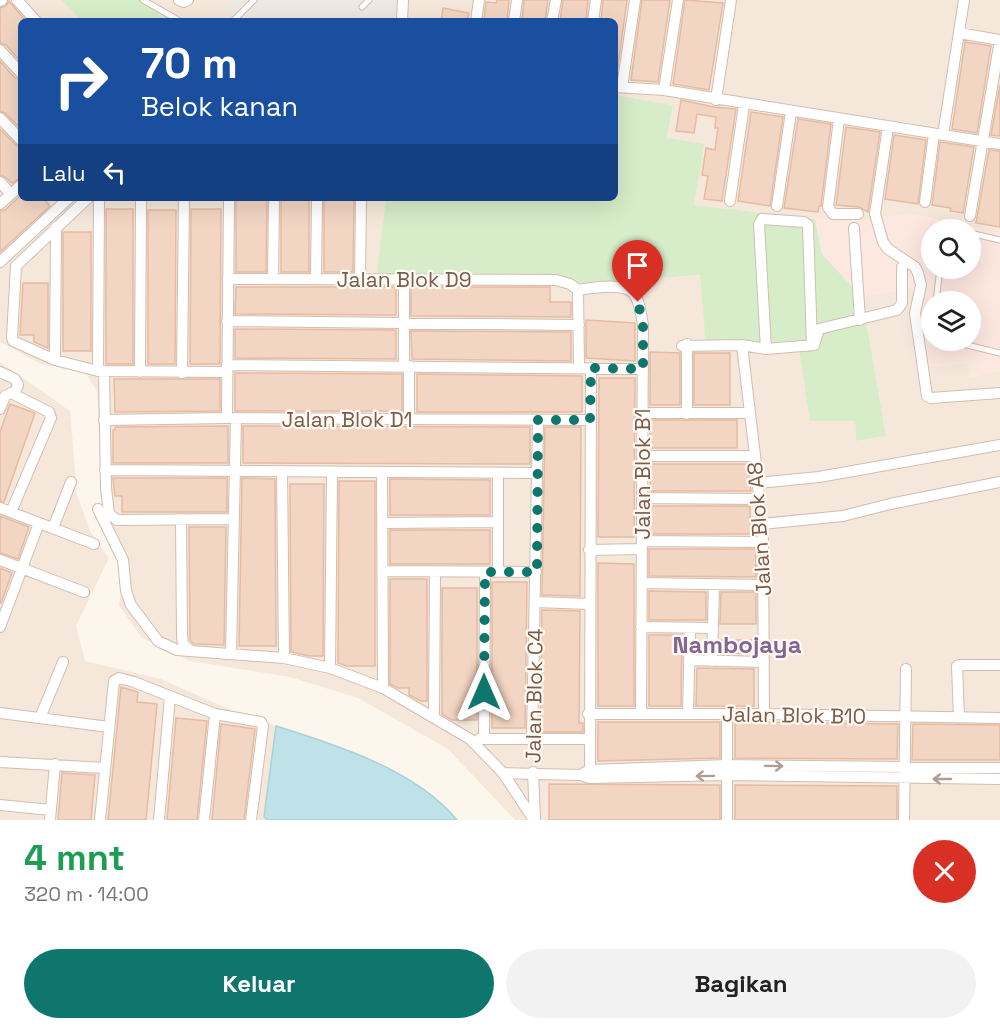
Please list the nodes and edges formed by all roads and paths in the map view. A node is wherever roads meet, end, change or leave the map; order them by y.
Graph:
1 (17, 0) edge
2 (142, 0) edge
3 (179, 0) edge
4 (188, 0) edge
5 (254, 0) edge
6 (369, 0) edge
7 (403, 0) edge
8 (479, 0) edge
9 (517, 0) edge
10 (556, 0) edge
11 (596, 0) edge
12 (635, 0) edge
13 (678, 0) edge
14 (731, 0) edge
15 (964, 0) edge
16 (362, 7) dead end
17 (33, 18) edge
18 (175, 18) edge
19 (236, 18) edge
20 (402, 18) edge
21 (476, 18) edge
22 (514, 18) edge
23 (553, 18) edge
24 (593, 18) edge
25 (959, 33) junction
26 (1000, 40) edge
27 (0, 50) edge
28 (18, 70) edge
29 (619, 87) edge
30 (664, 90) junction
31 (716, 100) junction
32 (744, 105) junction
33 (791, 112) junction
34 (0, 118) edge
35 (839, 119) junction
36 (888, 127) junction
37 (938, 134) junction
38 (18, 137) edge
39 (984, 142) junction
40 (1000, 144) edge
41 (0, 182) edge
42 (18, 188) edge
43 (11, 194) junction
44 (66, 201) edge
45 (81, 201) edge
46 (99, 201) edge
47 (141, 201) edge
48 (184, 201) edge
49 (229, 201) edge
50 (274, 201) edge
51 (317, 201) edge
52 (361, 201) edge
53 (730, 201) dead end
54 (925, 202) dead end
55 (0, 204) edge
56 (777, 206) dead end
57 (858, 214) dead end
58 (970, 216) dead end
59 (56, 227) junction
60 (854, 228) dead end
61 (981, 236) edge
62 (1000, 240) edge
63 (0, 262) edge
64 (902, 267) dead end
65 (404, 278) junction
66 (228, 279) junction
67 (273, 279) junction
68 (316, 279) junction
69 (360, 279) junction
70 (578, 290) junction
71 (860, 320) junction
72 (227, 321) junction
73 (404, 323) junction
74 (579, 325) junction
75 (742, 345) junction
76 (812, 345) junction
77 (981, 348) edge
78 (766, 349) junction
79 (1000, 353) edge
80 (55, 360) junction
81 (407, 366) junction
82 (579, 368) junction
83 (591, 368) junction
84 (227, 369) junction
85 (643, 369) junction
86 (101, 371) junction
87 (0, 372) edge
88 (140, 372) junction
89 (183, 372) junction
90 (1000, 393) edge
91 (14, 394) junction
92 (0, 410) edge
93 (643, 413) junction
94 (749, 413) junction
95 (687, 414) junction
96 (231, 418) junction
97 (409, 419) junction
98 (104, 420) junction
99 (538, 420) junction
100 (590, 420) junction
101 (1000, 445) edge
102 (642, 456) junction
103 (754, 456) junction
104 (105, 470) junction
105 (234, 470) junction
106 (282, 471) junction
107 (332, 472) junction
108 (382, 472) junction
109 (498, 473) junction
110 (537, 473) junction
111 (71, 482) dead end
112 (1000, 482) edge
113 (758, 483) junction
114 (642, 498) junction
115 (758, 499) junction
116 (98, 509) dead end
117 (5, 510) edge
118 (182, 519) junction
119 (232, 519) junction
120 (498, 522) junction
121 (39, 523) junction
122 (382, 523) junction
123 (761, 524) junction
124 (54, 528) junction
125 (763, 542) junction
126 (94, 544) dead end
127 (642, 545) junction
128 (589, 550) junction
129 (0, 560) edge
130 (22, 568) junction
131 (382, 571) junction
132 (435, 572) junction
133 (485, 572) junction
134 (498, 572) junction
135 (537, 572) junction
136 (642, 584) junction
137 (714, 584) junction
138 (764, 585) junction
139 (84, 592) dead end
140 (536, 602) junction
141 (589, 604) junction
142 (0, 627) edge
143 (641, 627) junction
144 (690, 628) junction
145 (713, 628) junction
146 (190, 650) junction
147 (231, 653) junction
148 (284, 658) junction
149 (689, 660) junction
150 (712, 661) junction
151 (63, 662) dead end
152 (764, 662) junction
153 (1000, 665) edge
154 (330, 668) junction
155 (906, 669) dead end
156 (383, 688) junction
157 (170, 697) junction
158 (0, 713) edge
159 (215, 714) junction
160 (588, 714) junction
161 (641, 714) junction
162 (688, 714) junction
163 (727, 714) junction
164 (764, 714) junction
165 (906, 717) junction
166 (40, 718) junction
167 (434, 718) junction
168 (959, 718) junction
169 (1000, 718) edge
170 (110, 727) junction
171 (470, 739) junction
172 (484, 739) junction
173 (588, 739) junction
174 (532, 740) junction
175 (0, 762) edge
176 (55, 764) junction
177 (104, 768) junction
178 (1000, 768) edge
179 (727, 770) junction
180 (533, 772) junction
181 (503, 773) junction
182 (905, 773) junction
183 (586, 774) junction
184 (1000, 779) edge
185 (0, 805) edge
186 (51, 815) edge
187 (100, 820) edge
188 (159, 820) edge
189 (204, 820) edge
190 (251, 820) edge
191 (535, 820) edge
192 (727, 820) edge
193 (904, 820) edge

1 - 17 street
2 - 18 lane
3 - 4 street
5 - 19 lane
6 - 16 lane
7 - 20 street
8 - 21 street
9 - 22 street
10 - 23 street
11 - 24 street
12 - 29 street
13 - 30 street
14 - 31 street
15 - 25 street
25 - 26 street
25 - 37 street
26 - 39 street
27 - 28 street
29 - 30 street
30 - 31 street
31 - 32 street
32 - 33 street
32 - 53 street
33 - 35 street
33 - 56 street
34 - 38 street
35 - 36 street
35 - 57 street
36 - 37 street
36 - 90 street
37 - 39 street
37 - 54 street
39 - 40 street
39 - 58 street
41 - 43 street
42 - 43 street
43 - 55 street
44 - 63 street
45 - 59 street
46 - 86 street
47 - 88 street
48 - 89 street
49 - 66 street
50 - 67 street
51 - 68 street
52 - 69 street
59 - 80 street
59 - 80 street
60 - 71 street
61 - 62 lane
64 - 71 street
65 - 69 street, Jalan Blok D9
65 - 70 street, Jalan Blok D9
65 - 73 street
66 - 67 street, Jalan Blok D9
66 - 72 street
67 - 68 street, Jalan Blok D9
68 - 69 street, Jalan Blok D9
70 - 74 street
70 - 85 street, Jalan Blok B1
71 - 76 street
72 - 73 street
72 - 84 street
73 - 74 street
73 - 81 street
74 - 82 street
75 - 78 street
75 - 94 street, Jalan Blok A8
75 - 95 street
76 - 78 street
76 - 78 street
77 - 79 lane
80 - 86 street
81 - 82 street
81 - 84 street
81 - 97 street
82 - 83 street
83 - 85 street
83 - 100 street
84 - 89 street
84 - 96 street
85 - 93 street, Jalan Blok B1
86 - 88 street
86 - 98 street
87 - 91 street
88 - 89 street
91 - 92 street
91 - 117 street
93 - 95 street
93 - 102 street, Jalan Blok B1
94 - 95 street
94 - 103 street, Jalan Blok A8
96 - 97 street, Jalan Blok D1
96 - 98 street, Jalan Blok D1
96 - 105 street
97 - 99 street, Jalan Blok D1
98 - 104 street
99 - 100 street, Jalan Blok D1
99 - 110 street, Jalan Blok C4
100 - 128 street
101 - 113 street
102 - 103 street
102 - 114 street, Jalan Blok B1
103 - 113 street, Jalan Blok A8
104 - 105 street
104 - 118 street
105 - 106 street
105 - 119 street
106 - 107 street
106 - 148 street
107 - 108 street
107 - 154 street
108 - 109 street
108 - 122 street
109 - 110 street
109 - 120 street
110 - 135 street, Jalan Blok C4
111 - 124 street
112 - 123 street
113 - 115 street, Jalan Blok A8
114 - 115 street
114 - 127 street, Jalan Blok B1
115 - 123 street, Jalan Blok A8
116 - 146 street
117 - 121 street
118 - 119 street
118 - 146 street
119 - 147 street
120 - 122 street
120 - 134 street
121 - 124 street
121 - 130 street
122 - 131 street
123 - 125 street, Jalan Blok A8
124 - 126 street
125 - 127 street
125 - 138 street, Jalan Blok A8
127 - 128 street
127 - 136 street, Jalan Blok B1
128 - 141 street
129 - 130 street
130 - 139 street
130 - 142 street
131 - 132 street
131 - 156 street
132 - 133 street
132 - 167 street
133 - 134 street
133 - 172 street
134 - 135 street
135 - 140 street, Jalan Blok C4
136 - 137 street
136 - 143 street, Jalan Blok B1
137 - 138 street
137 - 145 street
138 - 152 street, Jalan Blok A8
140 - 141 street
140 - 174 street, Jalan Blok C4
141 - 160 street
143 - 144 street
143 - 161 street, Jalan Blok B1
144 - 145 street
144 - 149 street
145 - 150 street
146 - 147 street
147 - 148 street
148 - 154 street
149 - 150 street
149 - 162 street
150 - 152 street
151 - 166 street
152 - 164 street, Jalan Blok A8
153 - 168 street
154 - 156 street
155 - 165 street
156 - 167 street
157 - 159 street
157 - 170 street
157 - 188 street
158 - 166 street
159 - 189 street
159 - 190 street
160 - 161 street, Jalan Blok B10
160 - 173 street
161 - 162 street, Jalan Blok B10
162 - 163 street, Jalan Blok B10
163 - 164 street, Jalan Blok B10
163 - 179 street
164 - 165 street, Jalan Blok B10
165 - 168 street, Jalan Blok B10
165 - 182 street
166 - 170 street
167 - 171 street
168 - 169 street, Jalan Blok B10
170 - 177 street
171 - 172 street
171 - 181 street
172 - 174 street
173 - 174 street
173 - 183 street
174 - 180 path, Jalan Blok C4
175 - 176 street
176 - 177 street
176 - 186 street
177 - 187 street
178 - 182 street
179 - 182 street
179 - 183 street
179 - 192 street
180 - 181 street
180 - 183 street
180 - 191 street, Jalan Blok C4
181 - 191 street
184 -> 182 street
182 - 193 street
185 - 186 street

